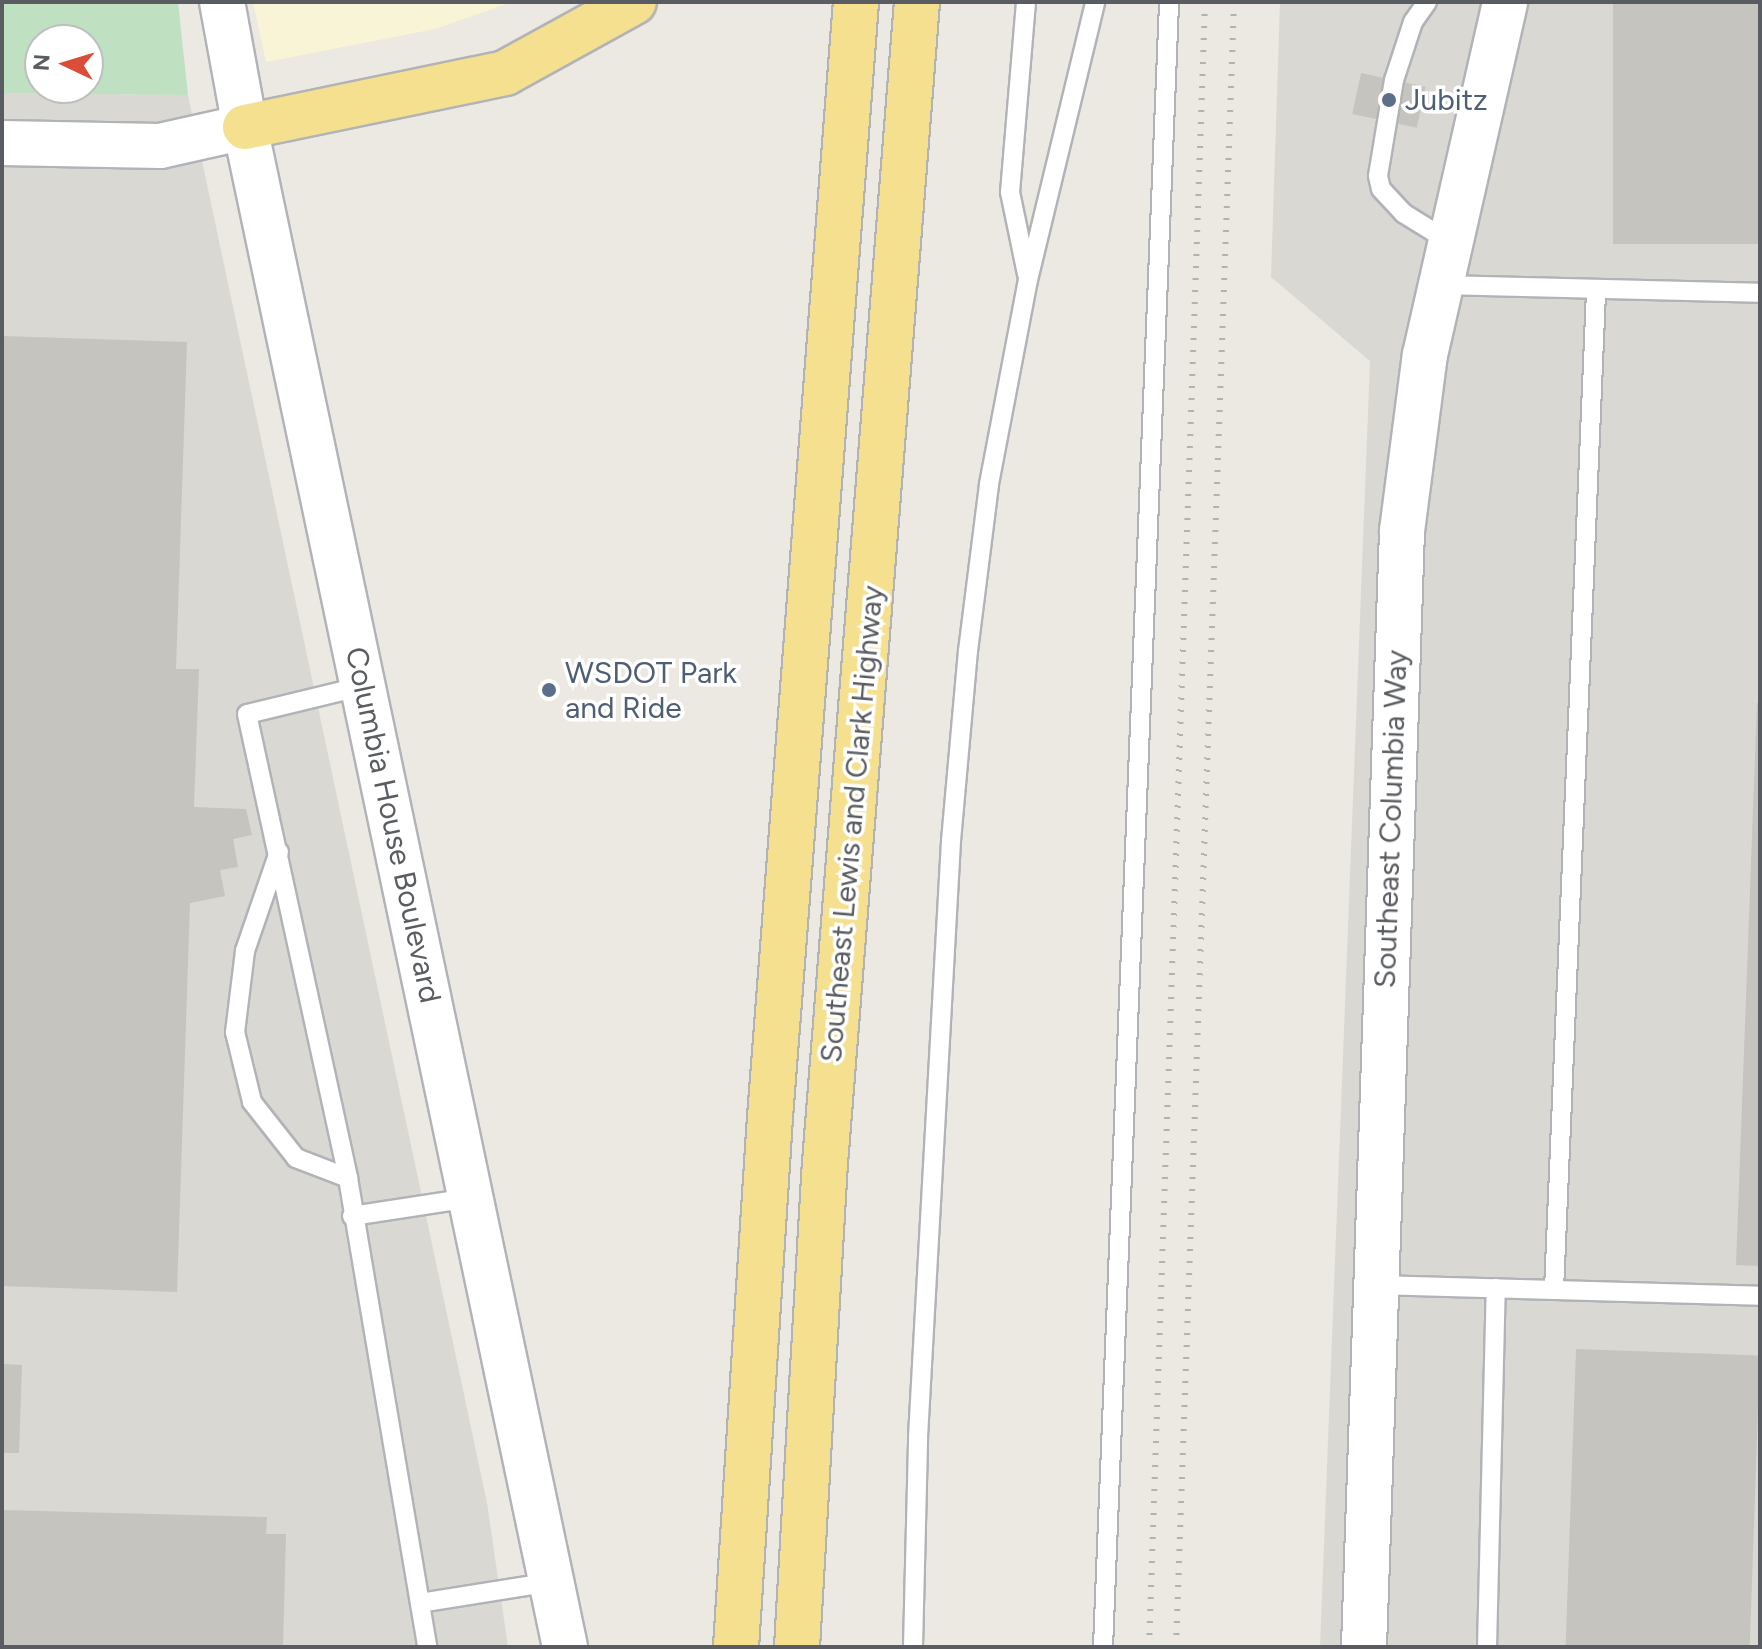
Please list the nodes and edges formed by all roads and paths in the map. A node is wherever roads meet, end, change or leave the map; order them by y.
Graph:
1 (222, 2) edge
2 (634, 2) edge
3 (856, 2) edge
4 (917, 2) edge
5 (1026, 2) edge
6 (1095, 2) edge
7 (1169, 2) edge
8 (1427, 2) edge
9 (1505, 2) edge
10 (245, 127) junction
11 (2, 143) edge
12 (1450, 242) junction
13 (1028, 280) junction
14 (1440, 285) junction
15 (1596, 290) junction
16 (1760, 293) edge
17 (364, 686) junction
18 (279, 852) junction
19 (348, 1178) junction
20 (470, 1198) junction
21 (352, 1216) junction
22 (1376, 1285) junction
23 (1496, 1288) junction
24 (1554, 1290) junction
25 (1760, 1296) edge
26 (551, 1582) junction
27 (420, 1603) junction
28 (427, 1647) edge
29 (565, 1647) edge
30 (736, 1647) edge
31 (797, 1647) edge
32 (913, 1647) edge
33 (1103, 1647) edge
34 (1364, 1647) edge
35 (1487, 1647) edge

1 - 10 street, Columbia House Boulevard
2 - 10 highway
3 - 30 highway, Southeast Lewis and Clark Highway
4 - 31 highway, Southeast Lewis and Clark Highway
5 - 13 lane
6 - 13 lane
7 - 33 lane
8 - 12 lane
9 - 12 street, Southeast Columbia Way
10 - 11 street
10 - 17 street, Columbia House Boulevard
12 - 14 street, Southeast Columbia Way
13 - 32 lane
14 - 15 lane
14 - 22 street, Southeast Columbia Way
15 - 16 lane
15 - 24 lane
17 - 18 lane
17 - 20 street, Columbia House Boulevard
18 - 19 lane
18 - 19 lane
19 - 21 lane
20 - 21 lane
20 - 26 street, Columbia House Boulevard
21 - 27 lane
22 - 23 lane
22 - 34 street, Southeast Columbia Way
23 - 24 lane
23 - 35 lane
24 - 25 lane
26 - 27 lane
26 - 29 street, Columbia House Boulevard
27 - 28 lane

